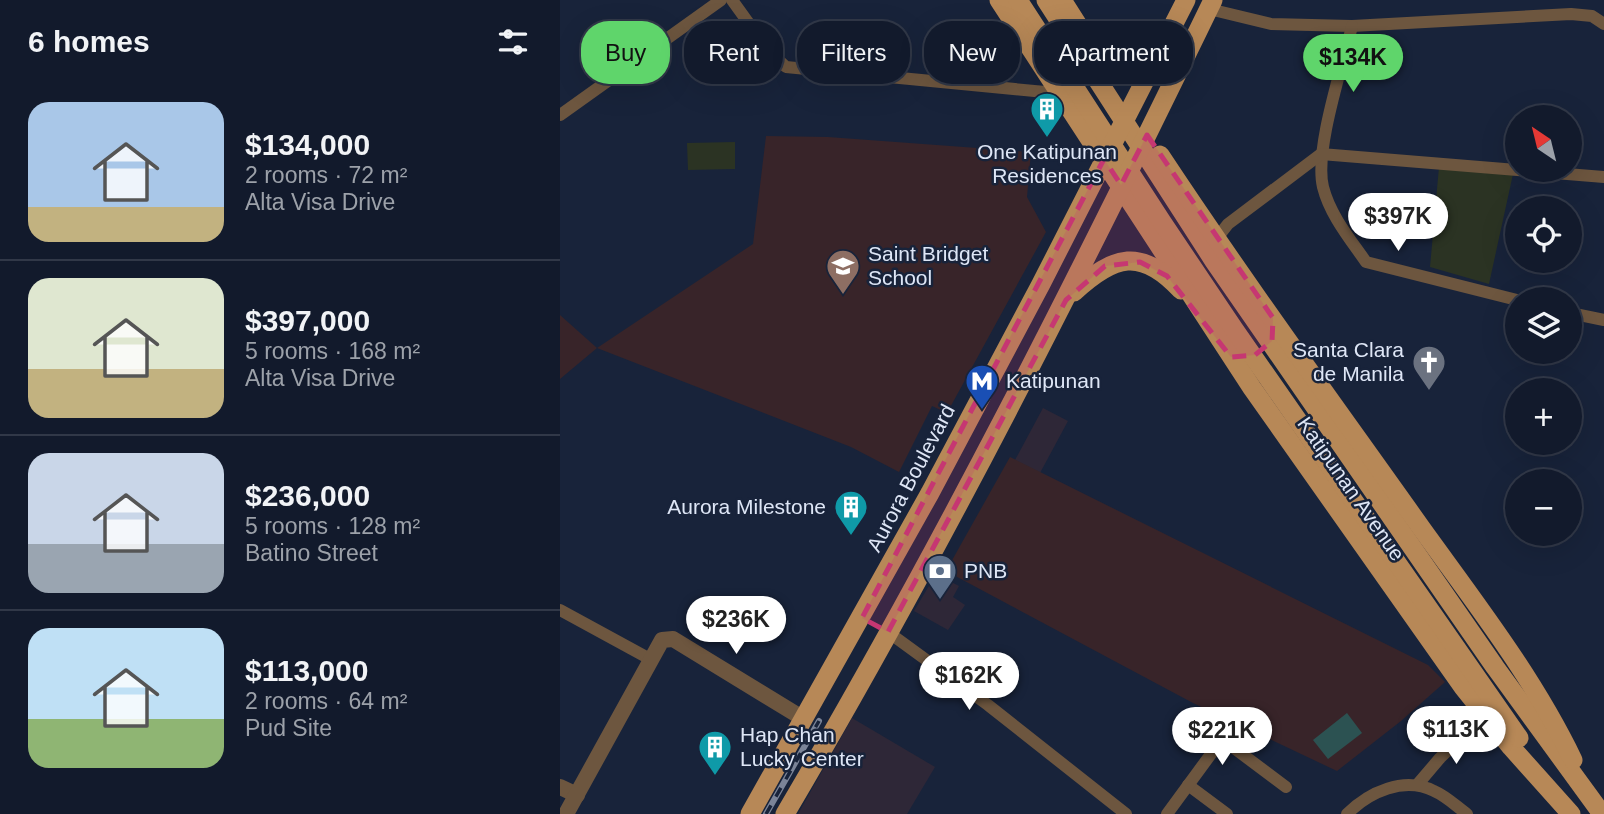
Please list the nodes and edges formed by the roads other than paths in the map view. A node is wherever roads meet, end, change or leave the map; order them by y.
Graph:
1 (721, 0) edge
2 (733, 0) edge
3 (999, 0) edge
4 (1018, 0) edge
5 (1046, 0) edge
6 (1186, 0) edge
7 (1211, 4) edge
8 (1066, 5) edge
9 (1604, 24) edge
10 (1352, 26) junction
11 (1024, 39) junction
12 (1057, 88) junction
13 (1161, 106) junction
14 (1131, 108) junction
15 (560, 115) edge
16 (1077, 118) junction
17 (1147, 135) junction
18 (1321, 155) junction
19 (1104, 159) junction
20 (1171, 171) junction
21 (1604, 177) edge
22 (1121, 186) junction
23 (1080, 207) junction
24 (1217, 238) junction
25 (1175, 268) junction
26 (1505, 297) edge
27 (1066, 300) junction
28 (1582, 315) edge
29 (1204, 316) junction
30 (1273, 318) junction
31 (1604, 320) edge
32 (1293, 347) junction
33 (1231, 357) junction
34 (1252, 388) junction
35 (560, 610) edge
36 (862, 618) junction
37 (888, 632) junction
38 (650, 659) junction
39 (804, 719) junction
40 (1473, 726) dead end
41 (1188, 785) junction
42 (1417, 785) junction
43 (560, 787) edge
44 (1286, 787) dead end
45 (576, 795) junction
46 (1599, 809) edge
47 (566, 814) edge
48 (750, 814) edge
49 (785, 814) edge
50 (1126, 814) edge
51 (1167, 814) edge
52 (1227, 814) edge
53 (1348, 814) edge
54 (1467, 814) edge
55 (1571, 814) edge

1 - 15 street
2 - 12 street
3 - 11 main road, Katipunan Avenue
4 - 55 main road, Katipunan Avenue
5 - 46 main road, Katipunan Avenue
6 - 14 main road, Aurora Boulevard
7 - 10 street
7 - 13 main road
8 - 11 main road
8 - 14 main road, Katipunan Avenue
9 - 10 street
10 - 18 street
11 - 12 main road, Katipunan Avenue
12 - 16 main road, Katipunan Avenue
13 - 17 main road
13 - 20 main road
14 - 17 main road, Katipunan Avenue
14 - 19 main road, Aurora Boulevard
16 - 19 main road, Katipunan Avenue
16 - 23 main road
17 - 20 main road, Katipunan Avenue
17 - 22 main road
18 - 21 street
18 - 24 street
18 - 26 street
19 - 22 main road, Katipunan Avenue
19 - 23 main road, Aurora Boulevard
20 - 24 main road, Katipunan Avenue
22 - 25 main road, Katipunan Avenue
22 - 27 main road
23 - 36 main road, Aurora Boulevard
24 - 25 main road
24 - 30 main road, Katipunan Avenue
25 - 29 main road, Katipunan Avenue
27 - 29 main road
27 - 37 main road
28 - 31 street
29 - 33 main road, Katipunan Avenue
30 - 32 main road, Katipunan Avenue
30 - 33 main road
32 - 34 main road
32 - 46 main road, Katipunan Avenue
33 - 34 main road, Katipunan Avenue
34 - 55 main road, Katipunan Avenue
35 - 38 street
36 - 37 main road
36 - 39 main road, Aurora Boulevard
37 - 49 main road
37 - 50 street
38 - 39 street
38 - 45 street
39 - 48 main road, Aurora Boulevard
40 - 42 street
41 - 44 street
41 - 51 street
41 - 52 street
42 - 53 street
42 - 54 street
43 - 45 street
45 - 47 street

